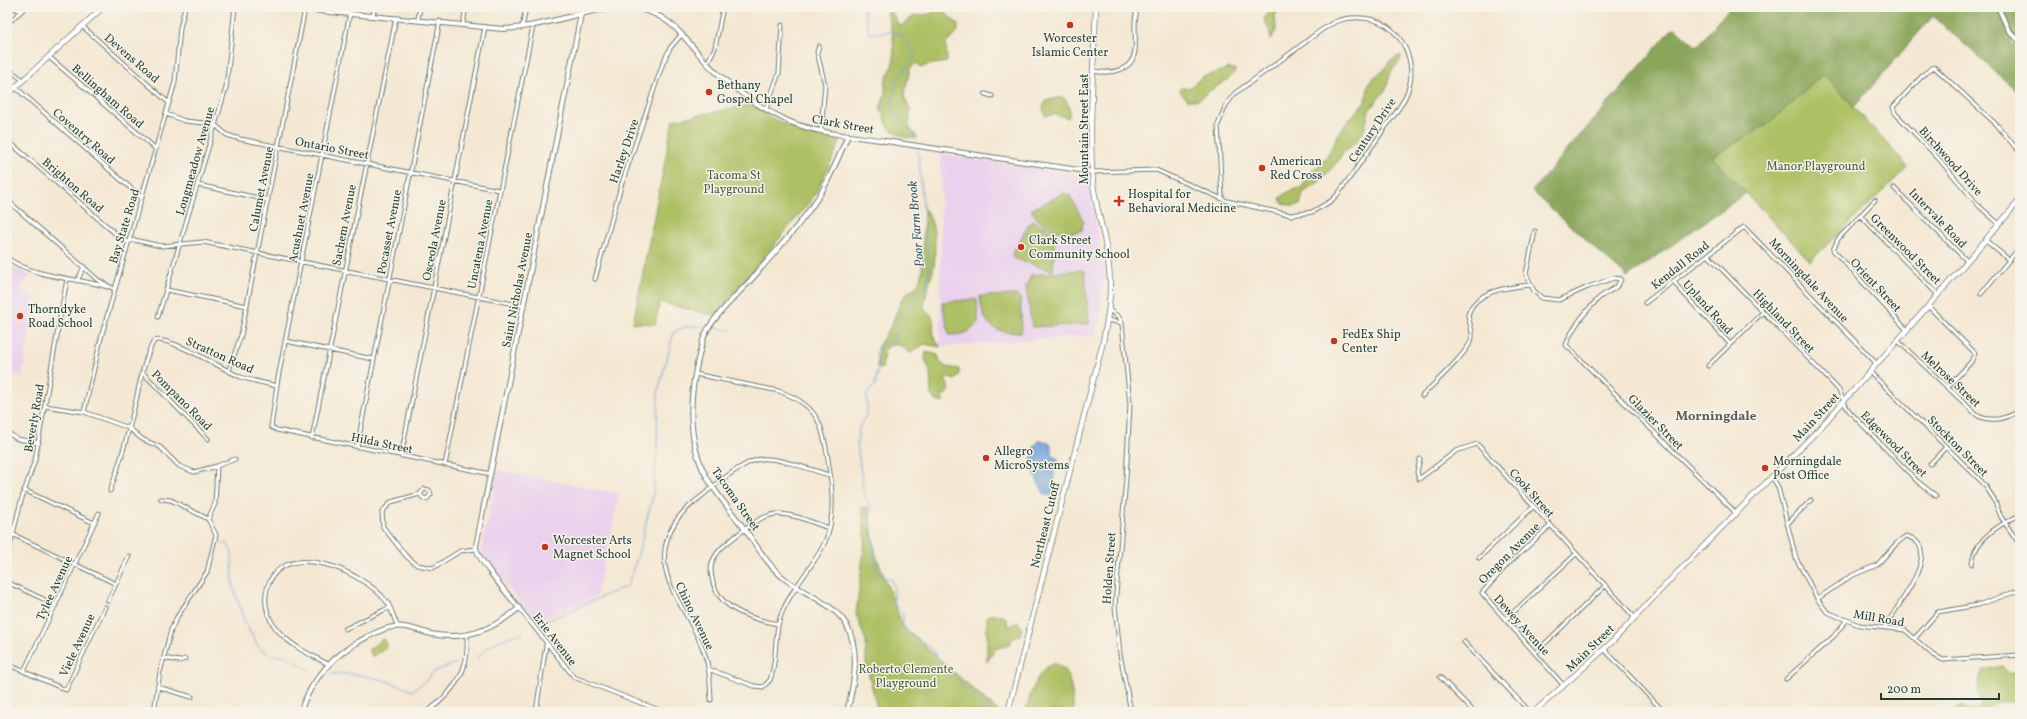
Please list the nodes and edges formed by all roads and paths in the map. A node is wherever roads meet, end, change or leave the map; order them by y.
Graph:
1 (12, 7) edge
2 (26, 7) edge
3 (103, 7) edge
4 (185, 7) edge
5 (236, 7) edge
6 (280, 7) edge
7 (375, 7) edge
8 (420, 7) edge
9 (466, 7) edge
10 (526, 7) edge
11 (582, 7) edge
12 (616, 7) edge
13 (629, 7) edge
14 (723, 7) edge
15 (1096, 7) edge
16 (1138, 7) edge
17 (1998, 7) edge
18 (305, 9) junction
19 (328, 9) edge
20 (21, 11) junction
21 (350, 13) junction
22 (581, 14) junction
23 (373, 15) junction
24 (396, 17) junction
25 (418, 19) junction
26 (440, 21) junction
27 (7, 24) edge
28 (463, 24) junction
29 (782, 25) dead end
30 (82, 26) junction
31 (533, 26) junction
32 (485, 27) junction
33 (522, 28) junction
34 (682, 33) junction
35 (2020, 42) edge
36 (819, 46) dead end
37 (49, 57) junction
38 (707, 63) junction
39 (7, 68) edge
40 (1093, 71) junction
41 (23, 80) junction
42 (15, 87) junction
43 (985, 94) dead end
44 (7, 95) edge
45 (992, 96) dead end
46 (169, 103) junction
47 (766, 109) junction
48 (166, 114) junction
49 (215, 125) junction
50 (820, 130) junction
51 (848, 135) junction
52 (7, 140) edge
53 (278, 147) junction
54 (156, 149) junction
55 (2020, 152) edge
56 (322, 155) junction
57 (366, 164) junction
58 (1093, 172) junction
59 (410, 173) junction
60 (455, 181) junction
61 (198, 185) junction
62 (1894, 188) dead end
63 (500, 190) junction
64 (142, 198) junction
65 (1222, 198) junction
66 (7, 200) edge
67 (268, 200) junction
68 (1875, 200) dead end
69 (2020, 200) edge
70 (1860, 215) junction
71 (1999, 224) junction
72 (1535, 231) dead end
73 (1726, 240) joint
74 (1985, 240) junction
75 (128, 242) junction
76 (180, 245) junction
77 (2020, 247) edge
78 (258, 252) junction
79 (1708, 255) junction
80 (7, 258) edge
81 (2009, 260) junction
82 (302, 261) junction
83 (1967, 261) junction
84 (84, 267) junction
85 (345, 270) junction
86 (67, 279) junction
87 (390, 279) junction
88 (595, 279) dead end
89 (77, 281) junction
90 (1674, 281) junction
91 (1531, 285) junction
92 (434, 287) junction
93 (114, 289) junction
94 (167, 290) junction
95 (1981, 294) dead end
96 (1938, 295) junction
97 (478, 297) junction
98 (1645, 303) dead end
99 (247, 306) junction
100 (524, 306) junction
101 (1928, 306) junction
102 (1109, 310) junction
103 (1763, 312) junction
104 (158, 317) dead end
105 (1107, 320) junction
106 (1122, 323) junction
107 (1907, 330) junction
108 (286, 341) junction
109 (1898, 341) junction
110 (1730, 344) junction
111 (330, 350) junction
112 (373, 359) junction
113 (1877, 364) junction
114 (1708, 366) dead end
115 (229, 370) junction
116 (1870, 372) junction
117 (143, 373) junction
118 (695, 374) junction
119 (277, 386) junction
120 (1947, 388) junction
121 (1422, 396) dead end
122 (1843, 402) junction
123 (45, 406) junction
124 (2020, 411) edge
125 (84, 412) junction
126 (271, 427) joint
127 (130, 428) junction
128 (7, 432) edge
129 (312, 438) junction
130 (208, 439) dead end
131 (39, 443) junction
132 (357, 447) junction
133 (1946, 447) junction
134 (401, 456) junction
135 (235, 459) dead end
136 (1420, 459) dead end
137 (1930, 464) dead end
138 (445, 465) junction
139 (217, 466) junction
140 (491, 474) junction
141 (829, 475) junction
142 (1772, 477) junction
143 (713, 487) junction
144 (24, 490) junction
145 (110, 491) dead end
146 (420, 494) dead end
147 (1936, 496) dead end
148 (161, 499) dead end
149 (1811, 500) dead end
150 (1533, 508) junction
151 (99, 513) dead end
152 (1736, 513) junction
153 (2020, 515) edge
154 (208, 519) junction
155 (94, 522) junction
156 (2004, 522) junction
157 (1787, 524) junction
158 (1550, 526) junction
159 (829, 528) junction
160 (745, 530) junction
161 (12, 534) junction
162 (2020, 545) edge
163 (476, 550) junction
164 (1576, 554) junction
165 (129, 556) dead end
166 (7, 558) edge
167 (1479, 558) dead end
168 (75, 564) junction
169 (1972, 564) dead end
170 (7, 582) edge
171 (116, 584) junction
172 (1605, 586) junction
173 (797, 587) junction
174 (2020, 590) edge
175 (1482, 593) joint
176 (1817, 599) junction
177 (108, 601) dead end
178 (56, 605) junction
179 (105, 607) dead end
180 (390, 608) junction
181 (518, 608) junction
182 (1635, 618) junction
183 (1505, 620) junction
184 (1846, 621) junction
185 (778, 624) junction
186 (398, 627) junction
187 (1885, 627) junction
188 (345, 629) dead end
189 (467, 634) junction
190 (1916, 638) junction
191 (1464, 642) dead end
192 (546, 644) junction
193 (1604, 649) junction
194 (1535, 653) junction
195 (2020, 655) edge
196 (164, 658) junction
197 (185, 660) dead end
198 (7, 664) edge
199 (328, 664) junction
200 (708, 668) junction
201 (24, 671) junction
202 (1440, 677) dead end
203 (1786, 679) dead end
204 (1564, 686) junction
205 (158, 687) junction
206 (192, 697) dead end
207 (711, 700) dead end
208 (154, 712) edge
209 (300, 712) edge
210 (426, 712) edge
211 (536, 712) edge
212 (664, 712) edge
213 (847, 712) edge
214 (1008, 712) edge
215 (1131, 712) edge
216 (1474, 712) edge
217 (1530, 712) edge
218 (1534, 712) edge
219 (1664, 712) edge

1 - 20 street
2 - 20 street
3 - 30 main road
4 - 46 street, Bay State Road
5 - 49 street, Longmeadow Avenue
6 - 18 street
7 - 23 street
8 - 25 street
9 - 28 street
10 - 33 street
11 - 22 street, Saint Nicholas Avenue
12 - 22 street
13 - 34 street, Clark Street
14 - 38 street
15 - 40 main road, Mountain Street East
16 - 40 street
17 - 35 street
18 - 19 street
18 - 53 street, Calumet Avenue
19 - 21 street
20 - 27 street
21 - 23 street
21 - 56 street, Acushnet Avenue
22 - 31 street
22 - 100 street, Saint Nicholas Avenue
23 - 24 street
24 - 25 street
24 - 57 street, Sachem Avenue
25 - 26 street
26 - 28 street
26 - 59 street, Pocasset Avenue
28 - 32 street
29 - 47 street
30 - 37 main road
30 - 46 street, Devens Road
31 - 33 street
31 - 63 street, Uncatena Avenue
32 - 33 street
32 - 60 street, Osceola Avenue
34 - 38 street, Clark Street
34 - 88 street, Harley Drive
36 - 50 street
37 - 41 main road
37 - 54 street, Bellingham Road
38 - 47 street, Clark Street
39 - 41 street
40 - 58 main road, Mountain Street East
41 - 42 main road
42 - 44 main road
42 - 64 street, Coventry Road
43 - 45 street
46 - 48 street, Bay State Road
47 - 50 street, Clark Street
48 - 49 street, Ontario Street
48 - 54 street, Bay State Road
49 - 53 street, Ontario Street
49 - 61 street, Longmeadow Avenue
50 - 51 street, Clark Street
51 - 58 street, Clark Street
51 - 118 street, Tacoma Street
52 - 75 street, Brighton Road
53 - 56 street, Ontario Street
53 - 67 street, Calumet Avenue
54 - 64 street, Bay State Road
55 - 71 street, Birchwood Drive
56 - 57 street, Ontario Street
56 - 82 street, Acushnet Avenue
57 - 59 street, Ontario Street
57 - 85 street, Sachem Avenue
58 - 65 street, Century Drive
58 - 102 main road, Mountain Street East
59 - 60 street, Ontario Street
59 - 87 street, Pocasset Avenue
60 - 63 street, Ontario Street
60 - 92 street, Osceola Avenue
61 - 67 street
61 - 76 street, Longmeadow Avenue
62 - 83 street, Intervale Road
63 - 97 street, Uncatena Avenue
64 - 75 street, Bay State Road
65 - 65 street, Century Drive
66 - 84 street
67 - 78 street, Calumet Avenue
68 - 70 street
69 - 71 main road, Main Street
70 - 96 street, Greenwood Street
70 - 107 street, Orient Street
71 - 74 main road, Main Street
72 - 91 street
73 - 79 street, Kendall Road
73 - 113 street, Morningdale Avenue
74 - 81 street
74 - 83 main road, Main Street
75 - 76 street
75 - 93 street, Bay State Road
76 - 78 street
76 - 94 street, Longmeadow Avenue
77 - 81 street
78 - 82 street
78 - 99 street, Calumet Avenue
79 - 90 street, Kendall Road
79 - 103 street, Highland Street
80 - 86 street
81 - 95 street
82 - 85 street
82 - 108 street, Acushnet Avenue
83 - 96 main road, Main Street
84 - 89 street
84 - 93 street
85 - 87 street
85 - 111 street, Sachem Avenue
86 - 89 street
86 - 123 street, Beverly Road
87 - 92 street
87 - 112 street, Pocasset Avenue
89 - 93 street
90 - 98 street, Kendall Road
90 - 110 street, Upland Road
91 - 121 street
91 - 152 street, Glazier Street
92 - 97 street
92 - 134 street, Osceola Avenue
93 - 125 street, Bay State Road
94 - 99 street
94 - 104 street, Longmeadow Avenue
96 - 101 main road, Main Street
97 - 100 street
97 - 138 street, Uncatena Avenue
99 - 115 street, Calumet Avenue
100 - 140 street, Saint Nicholas Avenue
101 - 107 main road, Main Street
101 - 120 street
102 - 105 main road, Mountain Street East
102 - 106 street
103 - 110 street
103 - 122 street, Highland Street
105 - 106 street
105 - 214 main road, Northeast Cutoff
106 - 215 street, Holden Street
107 - 109 main road, Main Street
108 - 111 street
108 - 119 street, Acushnet Avenue
109 - 113 main road, Main Street
109 - 120 street, Melrose Street
110 - 114 street
111 - 112 street
111 - 129 street, Sachem Avenue
112 - 132 street, Pocasset Avenue
113 - 116 main road, Main Street
115 - 117 street, Stratton Road
115 - 119 street, Stratton Road
116 - 122 main road, Main Street
116 - 133 street, Stockton Street
117 - 127 street
117 - 130 street, Pompano Road
118 - 141 street
118 - 143 street, Tacoma Street
119 - 126 street, Acushnet Avenue
120 - 124 street, Melrose Street
122 - 142 main road, Main Street
122 - 147 street, Edgewood Street
123 - 125 street
123 - 131 street, Beverly Road
125 - 127 street
126 - 129 street, Hilda Street
127 - 139 street
127 - 145 street
128 - 131 street
129 - 132 street, Hilda Street
131 - 144 street, Beverly Road
132 - 134 street, Hilda Street
133 - 137 street
133 - 156 street, Stockton Street
134 - 138 street, Hilda Street
135 - 139 street
136 - 150 street, Cook Street
138 - 140 street, Hilda Street
139 - 154 street
140 - 163 street, Saint Nicholas Avenue
141 - 143 street, Chino Avenue
141 - 159 street
142 - 152 main road, Main Street
142 - 157 street, Mill Road
143 - 160 street, Tacoma Street
143 - 200 street, Chino Avenue
144 - 155 street
144 - 161 street, Beverly Road
146 - 163 street
148 - 154 street
149 - 157 street
150 - 158 street, Cook Street
150 - 167 street
151 - 155 street, Tylee Avenue
152 - 182 main road, Main Street
153 - 156 street
154 - 196 street
155 - 168 street, Tylee Avenue
156 - 162 street, Stockton Street
156 - 169 street
157 - 176 street, Mill Road
158 - 164 street, Cook Street
158 - 175 street, Oregon Avenue
159 - 160 street
159 - 173 street
160 - 173 street, Tacoma Street
160 - 185 street
161 - 166 street, Beverly Road
161 - 168 street
163 - 181 street, Erie Avenue
164 - 172 street, Cook Street
164 - 183 street
165 - 171 street
168 - 171 street
168 - 178 street, Tylee Avenue
170 - 178 street
171 - 177 street
172 - 182 street, Cook Street
172 - 194 street
173 - 185 street
173 - 213 street, Tacoma Street
174 - 190 street
175 - 183 street, Dewey Avenue
176 - 184 street, Mill Road
176 - 187 street
178 - 201 street, Tylee Avenue
179 - 201 street, Viele Avenue
180 - 186 street
180 - 188 street
180 - 199 street
181 - 189 street
181 - 192 street, Erie Avenue
182 - 193 main road, Main Street
183 - 194 street, Dewey Avenue
184 - 187 street, Mill Road
184 - 203 street
185 - 200 street
186 - 189 street
186 - 199 street
187 - 190 street, Mill Road
189 - 210 street
190 - 195 street, Mill Road
191 - 217 street
192 - 211 street
192 - 212 street, Erie Avenue
193 - 204 main road, Main Street
193 - 219 street
194 - 204 street, Dewey Avenue
196 - 197 street
196 - 205 street
198 - 201 street
199 - 209 street
200 - 207 street, Chino Avenue
202 - 216 street
204 - 218 main road, Main Street
205 - 206 street
205 - 208 street

